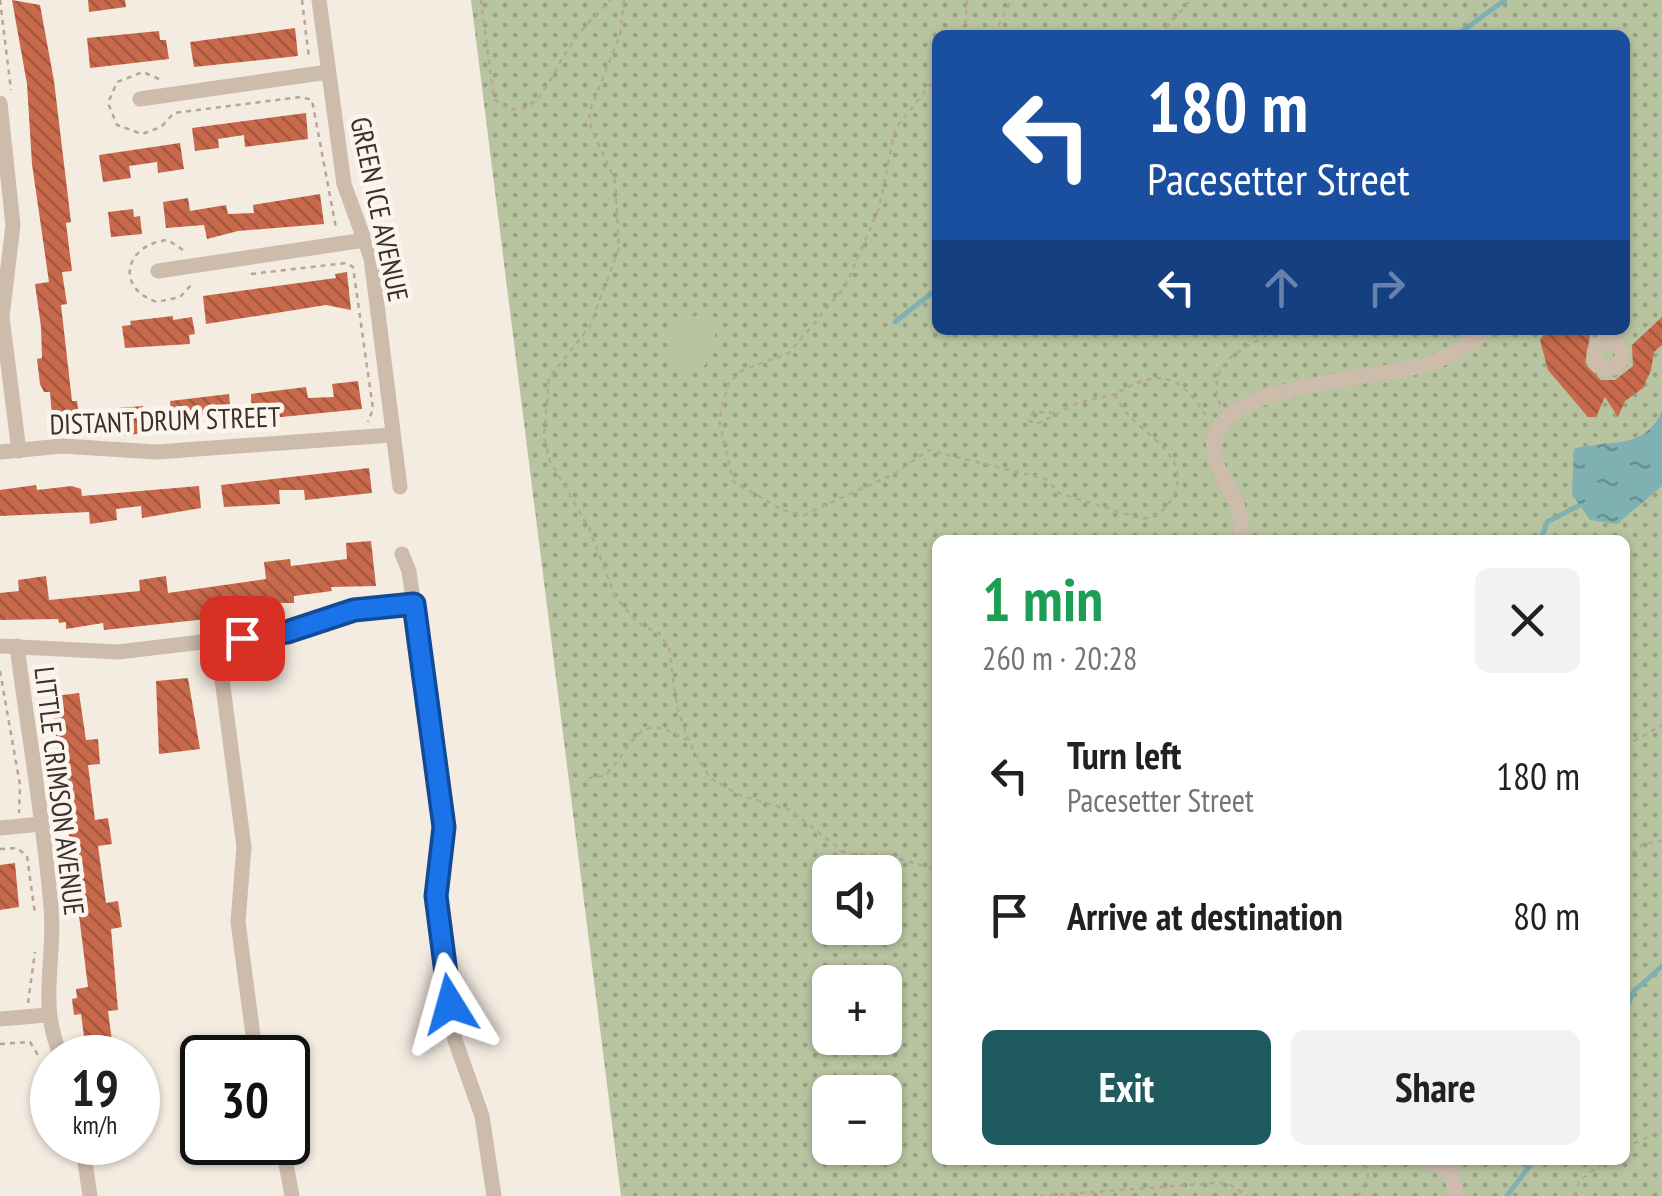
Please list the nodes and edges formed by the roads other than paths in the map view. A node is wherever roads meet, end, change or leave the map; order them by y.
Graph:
1 (319, 0) edge
2 (328, 72) junction
3 (6, 99) edge
4 (140, 99) dead end
5 (365, 240) junction
6 (158, 271) dead end
7 (1482, 335) edge
8 (391, 434) junction
9 (19, 450) junction
10 (0, 452) edge
11 (400, 487) dead end
12 (1241, 535) edge
13 (402, 554) dead end
14 (414, 604) junction
15 (217, 641) junction
16 (8, 646) edge
17 (5, 824) edge
18 (41, 824) junction
19 (48, 1015) junction
20 (0, 1019) edge
21 (55, 1035) edge
22 (253, 1035) edge
23 (85, 1165) edge
24 (286, 1165) edge
25 (1449, 1165) edge
26 (90, 1196) edge
27 (292, 1196) edge
28 (494, 1196) edge
29 (1456, 1196) edge

1 - 2 street, GREEN ICE AVENUE
2 - 4 street
2 - 5 street, GREEN ICE AVENUE
3 - 9 street
5 - 6 street
5 - 8 street, GREEN ICE AVENUE
7 - 12 street
8 - 9 street, DISTANT DRUM STREET
8 - 11 street, GREEN ICE AVENUE
9 - 10 street, DISTANT DRUM STREET
13 - 14 street
14 - 15 street
14 - 28 street
15 - 16 street
15 - 22 street
16 - 18 street, LITTLE CRIMSON AVENUE
17 - 18 street
18 - 19 street, LITTLE CRIMSON AVENUE
19 - 20 street
19 - 21 street, LITTLE CRIMSON AVENUE
23 - 26 street
24 - 27 street
25 - 29 street

